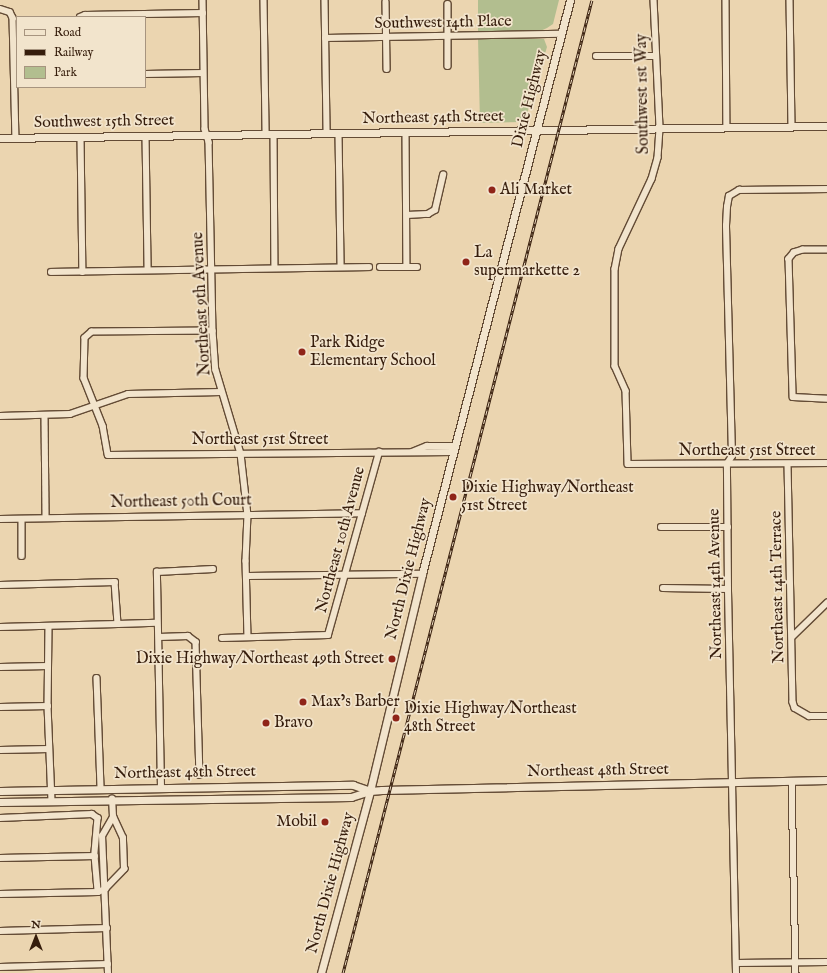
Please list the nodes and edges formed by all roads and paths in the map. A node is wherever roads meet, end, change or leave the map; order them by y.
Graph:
1 (203, 0) edge
2 (264, 0) edge
3 (325, 0) edge
4 (570, 0) edge
5 (654, 0) edge
6 (726, 0) edge
7 (790, 0) edge
8 (386, 2) dead end
9 (448, 4) dead end
10 (0, 9) edge
11 (203, 13) junction
12 (82, 16) edge
13 (561, 34) junction
14 (448, 36) junction
15 (325, 38) junction
16 (386, 38) junction
17 (596, 56) dead end
18 (655, 56) junction
19 (448, 66) dead end
20 (387, 69) dead end
21 (204, 73) junction
22 (146, 74) edge
23 (827, 126) edge
24 (792, 127) junction
25 (727, 128) junction
26 (660, 129) junction
27 (536, 131) junction
28 (406, 133) junction
29 (266, 134) junction
30 (274, 134) junction
31 (327, 134) junction
32 (339, 134) junction
33 (208, 135) junction
34 (146, 136) junction
35 (81, 137) junction
36 (0, 138) edge
37 (16, 138) junction
38 (526, 171) joint
39 (443, 175) dead end
40 (827, 189) edge
41 (407, 215) junction
42 (827, 250) edge
43 (407, 266) junction
44 (341, 267) junction
45 (380, 267) dead end
46 (417, 267) dead end
47 (276, 268) junction
48 (369, 268) dead end
49 (148, 270) junction
50 (212, 270) junction
51 (51, 272) dead end
52 (83, 272) junction
53 (213, 332) junction
54 (221, 392) junction
55 (827, 399) edge
56 (94, 406) junction
57 (0, 416) edge
58 (45, 416) junction
59 (454, 449) junction
60 (379, 452) junction
61 (241, 454) junction
62 (827, 463) edge
63 (628, 464) joint
64 (727, 464) junction
65 (788, 464) junction
66 (362, 513) junction
67 (248, 514) junction
68 (46, 517) junction
69 (0, 519) edge
70 (22, 519) junction
71 (661, 527) dead end
72 (728, 528) junction
73 (22, 556) dead end
74 (213, 569) dead end
75 (422, 574) junction
76 (346, 575) junction
77 (248, 576) junction
78 (0, 584) edge
79 (663, 588) dead end
80 (728, 589) junction
81 (827, 603) edge
82 (156, 623) junction
83 (118, 624) junction
84 (49, 626) junction
85 (0, 627) edge
86 (248, 636) junction
87 (159, 637) junction
88 (792, 637) junction
89 (222, 638) dead end
90 (48, 666) junction
91 (0, 667) edge
92 (97, 678) dead end
93 (48, 706) junction
94 (0, 707) edge
95 (827, 716) edge
96 (49, 749) junction
97 (0, 750) edge
98 (200, 775) dead end
99 (827, 780) edge
100 (792, 781) junction
101 (733, 782) junction
102 (161, 787) junction
103 (175, 787) junction
104 (101, 789) junction
105 (51, 790) junction
106 (0, 791) edge
107 (370, 791) junction
108 (112, 799) junction
109 (52, 801) junction
110 (0, 802) edge
111 (113, 816) junction
112 (0, 818) edge
113 (95, 856) junction
114 (0, 858) edge
115 (105, 889) junction
116 (98, 892) junction
117 (0, 894) edge
118 (107, 928) junction
119 (0, 931) edge
120 (796, 962) junction
121 (827, 962) edge
122 (736, 963) junction
123 (108, 964) junction
124 (0, 968) edge
125 (108, 973) edge
126 (321, 973) edge
127 (736, 973) edge
128 (796, 973) edge

1 - 11 street, Northeast 9th Avenue
2 - 29 street
3 - 15 street
4 - 13 main road, Dixie Highway
5 - 18 street, Southwest 1st Way
6 - 25 street
7 - 24 street
8 - 16 street
9 - 14 street
10 - 37 street
11 - 12 street
11 - 21 street, Northeast 9th Avenue
13 - 14 street, Southwest 14th Place
13 - 27 main road, Dixie Highway
14 - 16 street, Southwest 14th Place
14 - 19 street
15 - 16 street, Southwest 14th Place
15 - 31 street
16 - 20 street
17 - 18 street
18 - 26 street, Southwest 1st Way
21 - 22 street
21 - 33 street, Northeast 9th Avenue
23 - 24 main road, Northeast 54th Street
24 - 25 main road, Northeast 54th Street
25 - 26 main road, Northeast 54th Street
26 - 27 main road, Northeast 54th Street
26 - 63 street, Southwest 1st Way
27 - 28 main road, Northeast 54th Street
27 - 38 main road, Dixie Highway
28 - 32 main road, Northeast 54th Street
28 - 41 street
29 - 30 main road, Northeast 54th Street
29 - 33 main road, Northeast 54th Street
30 - 31 main road, Northeast 54th Street
30 - 47 street
31 - 32 main road, Northeast 54th Street
32 - 44 street
33 - 34 main road, Southwest 15th Street
33 - 50 street, Northeast 9th Avenue
34 - 35 main road, Southwest 15th Street
34 - 49 street
35 - 37 main road, Southwest 15th Street
35 - 52 street
36 - 37 main road, Southwest 15th Street
38 - 59 main road, North Dixie Highway
39 - 41 street
40 - 64 street, Northeast 14th Avenue
41 - 43 street
42 - 55 street
43 - 45 street
43 - 46 street
44 - 47 street
44 - 48 street
47 - 50 street
49 - 50 street
49 - 52 street
50 - 53 street, Northeast 9th Avenue
51 - 52 street
53 - 54 street, Northeast 9th Avenue
53 - 56 street
54 - 56 street
54 - 61 street, Northeast 9th Avenue
56 - 58 street
56 - 61 street, Northeast 51st Street
57 - 58 street
58 - 68 street
59 - 60 street, Northeast 51st Street
59 - 75 main road, North Dixie Highway
60 - 61 street, Northeast 51st Street
60 - 66 street, Northeast 10th Avenue
61 - 67 street, Northeast 9th Avenue
62 - 65 street, Northeast 51st Street
63 - 64 street, Northeast 51st Street
64 - 65 street, Northeast 51st Street
64 - 72 street, Northeast 14th Avenue
65 - 88 street, Northeast 14th Terrace
66 - 67 street, Northeast 50th Court
66 - 76 street, Northeast 10th Avenue
67 - 68 street, Northeast 50th Court
67 - 77 street, Northeast 9th Avenue
68 - 70 street, Northeast 50th Court
69 - 70 street, Northeast 50th Court
70 - 73 street
71 - 72 street
72 - 80 street, Northeast 14th Avenue
74 - 82 street
75 - 76 street
75 - 107 main road, North Dixie Highway
76 - 77 street
76 - 86 street, Northeast 10th Avenue
77 - 86 street, Northeast 9th Avenue
78 - 83 street
79 - 80 street
80 - 101 street, Northeast 14th Avenue
81 - 88 street
82 - 83 street
82 - 87 street
83 - 84 street
84 - 85 street
84 - 90 street
86 - 89 street
87 - 98 street
87 - 102 street
88 - 95 street, Northeast 14th Terrace
90 - 91 street
90 - 93 street
92 - 104 street
93 - 94 street
93 - 96 street
96 - 97 street
96 - 105 street
99 - 100 main road, Northeast 48th Street
100 - 101 main road, Northeast 48th Street
100 - 120 street
101 - 107 main road, Northeast 48th Street
101 - 122 street, Northeast 14th Avenue
102 - 103 main road, Northeast 48th Street
102 - 104 main road, Northeast 48th Street
103 - 107 main road, Northeast 48th Street
103 - 108 main road
104 - 105 main road, Northeast 48th Street
105 - 106 main road, Northeast 48th Street
105 - 109 street
107 - 108 main road, Northeast 48th Street
107 - 126 main road, North Dixie Highway
108 - 109 main road, Northeast 48th Street
108 - 111 street
109 - 110 main road, Northeast 48th Street
111 - 115 street
111 - 115 street
112 - 113 street
113 - 114 street
113 - 116 street
115 - 116 street
115 - 118 street
116 - 117 street
118 - 119 street
118 - 123 street
120 - 121 street
120 - 122 street
120 - 128 street
122 - 127 street, Northeast 14th Avenue
123 - 124 street
123 - 125 street

